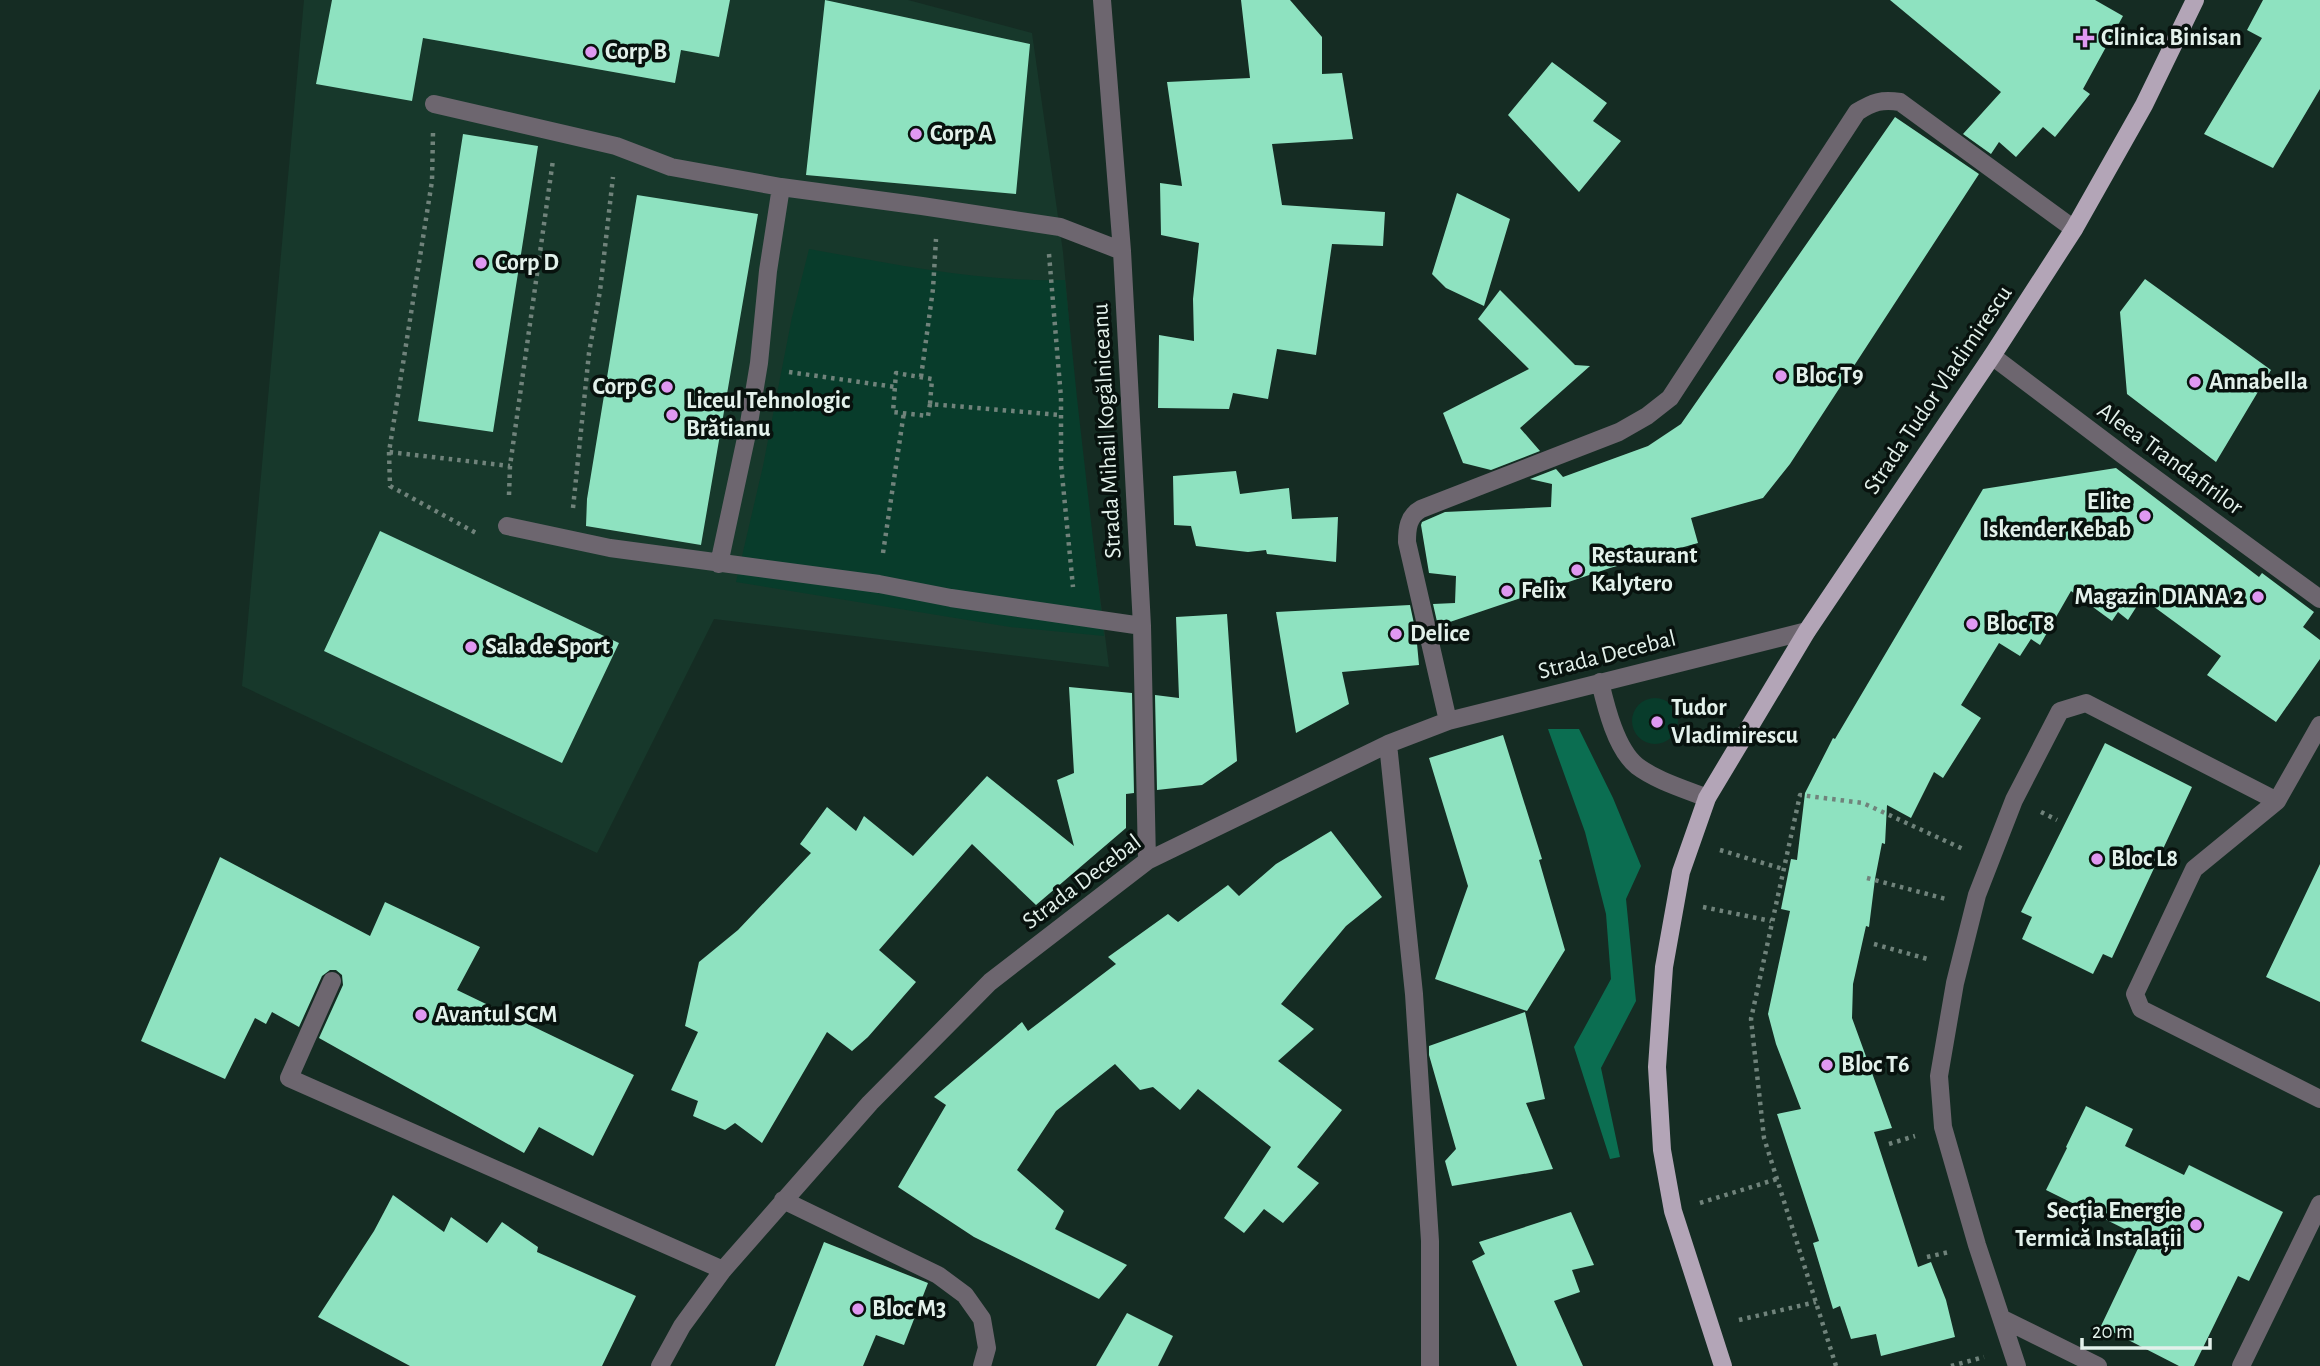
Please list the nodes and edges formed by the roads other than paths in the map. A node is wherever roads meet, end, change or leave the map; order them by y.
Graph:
1 (1102, 0) edge
2 (2194, 0) edge
3 (434, 104) road end
4 (781, 187) junction
5 (2074, 229) junction
6 (1122, 251) junction
7 (1992, 356) junction
8 (507, 526) road end
9 (719, 564) junction
10 (2320, 599) edge
11 (1142, 626) junction
12 (1807, 631) junction
13 (1600, 682) junction
14 (1448, 721) junction
15 (2320, 725) edge
16 (1388, 744) junction
17 (1707, 798) junction
18 (2277, 801) junction
19 (1147, 860) junction
20 (332, 981) dead end
21 (2320, 1099) edge
22 (783, 1200) junction
23 (2318, 1212) edge
24 (723, 1270) junction
25 (2003, 1319) junction
26 (660, 1366) edge
27 (982, 1366) edge
28 (1430, 1366) edge
29 (1723, 1366) edge
30 (2017, 1366) edge
31 (2098, 1366) edge
32 (2241, 1366) edge

1 - 6 street, Strada Mihail Kogălniceanu
2 - 5 main road, Strada Tudor Vladimirescu
3 - 4 street
4 - 6 street
4 - 9 street
5 - 7 main road, Strada Tudor Vladimirescu
5 - 14 street
6 - 11 street, Strada Mihail Kogălniceanu
7 - 10 street, Aleea Trandafirilor
7 - 12 main road, Strada Tudor Vladimirescu
8 - 9 street
9 - 11 street
11 - 19 street, Strada Mihail Kogălniceanu
12 - 13 street, Strada Decebal
12 - 17 main road, Strada Tudor Vladimirescu
13 - 14 street, Strada Decebal
13 - 17 street
14 - 16 street, Strada Decebal
15 - 18 street
16 - 19 street, Strada Decebal
16 - 28 street
17 - 29 main road, Strada Tudor Vladimirescu
18 - 21 street
18 - 25 street
19 - 22 street, Strada Decebal
20 - 24 street
22 - 24 street, Strada Decebal
22 - 27 street
23 - 32 street
24 - 26 street, Strada Decebal
25 - 30 street
25 - 31 street

